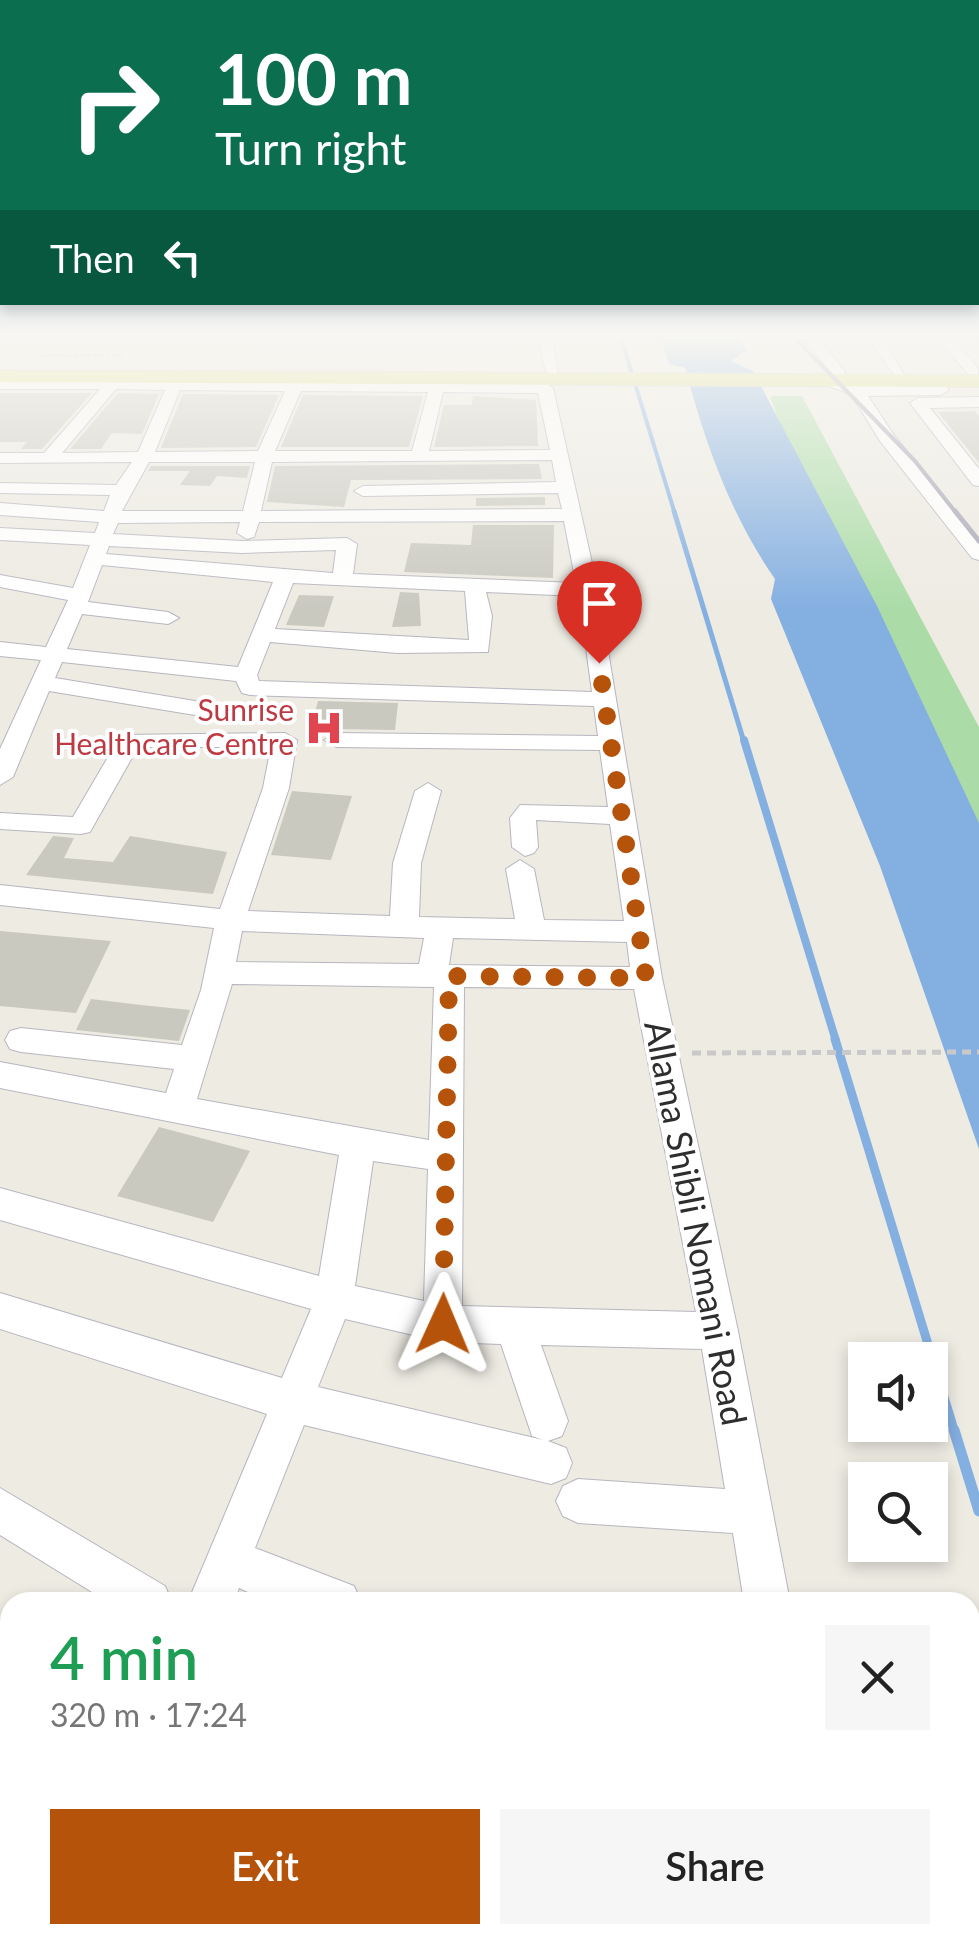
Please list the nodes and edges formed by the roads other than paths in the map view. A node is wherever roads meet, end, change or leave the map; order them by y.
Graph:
1 (74, 429) edge
2 (151, 429) edge
3 (277, 429) edge
4 (426, 429) edge
5 (555, 429) edge
6 (881, 429) edge
7 (903, 429) edge
8 (939, 429) edge
9 (561, 455) junction
10 (144, 456) junction
11 (266, 456) junction
12 (367, 456) junction
13 (420, 456) junction
14 (49, 457) junction
15 (0, 458) edge
16 (977, 474) edge
17 (941, 475) dead end
18 (0, 488) edge
19 (121, 490) junction
20 (363, 491) junction
21 (570, 501) junction
22 (0, 509) edge
23 (358, 515) junction
24 (112, 517) junction
25 (251, 518) junction
26 (0, 534) edge
27 (242, 547) junction
28 (100, 550) junction
29 (979, 554) edge
30 (236, 574) junction
31 (285, 577) junction
32 (342, 580) junction
33 (0, 581) edge
34 (474, 586) junction
35 (588, 590) junction
36 (78, 602) junction
37 (168, 618) dead end
38 (265, 635) junction
39 (0, 649) edge
40 (51, 654) junction
41 (246, 675) junction
42 (40, 683) junction
43 (604, 699) junction
44 (201, 709) dead end
45 (336, 740) dead end
46 (611, 743) junction
47 (0, 778) edge
48 (428, 791) dead end
49 (622, 816) junction
50 (0, 821) edge
51 (0, 894) edge
52 (230, 920) junction
53 (404, 925) junction
54 (440, 928) junction
55 (531, 930) junction
56 (639, 932) junction
57 (220, 973) junction
58 (440, 975) junction
59 (646, 978) junction
60 (21, 1040) dead end
61 (194, 1059) junction
62 (0, 1076) edge
63 (177, 1109) junction
64 (358, 1144) junction
65 (448, 1157) junction
66 (0, 1204) edge
67 (334, 1299) junction
68 (0, 1311) edge
69 (443, 1324) junction
70 (515, 1326) junction
71 (719, 1331) junction
72 (294, 1402) junction
73 (547, 1421) dead end
74 (550, 1463) dead end
75 (578, 1500) dead end
76 (0, 1510) edge
77 (749, 1512) junction
78 (226, 1558) junction
79 (134, 1592) edge
80 (214, 1592) edge
81 (305, 1592) edge
82 (765, 1592) edge

1 - 14 street
2 - 10 street
3 - 11 street
4 - 13 street
5 - 9 street, Allama Shibli Nomani Road
6 - 29 street
7 - 17 street
8 - 16 street
9 - 13 street
9 - 21 street, Allama Shibli Nomani Road
10 - 11 street
10 - 14 street
10 - 19 street
11 - 12 street
11 - 25 street
12 - 13 street
12 - 20 street
14 - 15 street
18 - 19 street
19 - 24 street
20 - 21 street
20 - 23 street
21 - 23 street
21 - 35 street, Allama Shibli Nomani Road
22 - 24 street
23 - 25 street
24 - 25 street
24 - 28 street
25 - 27 street
26 - 28 street
27 - 28 street
27 - 30 street
27 - 32 street
28 - 30 street
28 - 36 street
30 - 31 street
31 - 32 street
31 - 38 street
32 - 34 street
33 - 36 street
34 - 35 street
34 - 38 street
35 - 43 street, Allama Shibli Nomani Road
36 - 37 street
36 - 40 street
38 - 41 street
39 - 40 street
40 - 41 street
40 - 42 street
41 - 43 street
42 - 44 street
42 - 47 street
43 - 46 street, Allama Shibli Nomani Road
45 - 46 street
46 - 49 street, Allama Shibli Nomani Road
48 - 53 street
49 - 55 street
49 - 56 street, Allama Shibli Nomani Road
50 - 52 street
51 - 52 street
52 - 53 street
52 - 57 street
53 - 54 street
54 - 55 street
54 - 58 street
55 - 56 street
56 - 59 street, Allama Shibli Nomani Road
57 - 58 street
57 - 61 street
58 - 59 street
58 - 65 street
59 - 71 street, Allama Shibli Nomani Road
60 - 61 street
61 - 63 street
62 - 63 street
63 - 64 street
64 - 65 street
64 - 67 street
65 - 69 street
66 - 67 street
67 - 69 street
67 - 72 street
68 - 72 street
69 - 70 street
70 - 71 street
70 - 73 street
71 - 77 street, Allama Shibli Nomani Road
72 - 74 street
72 - 78 street
75 - 77 street
76 - 79 street
77 - 82 street, Allama Shibli Nomani Road
78 - 80 street
78 - 81 street

